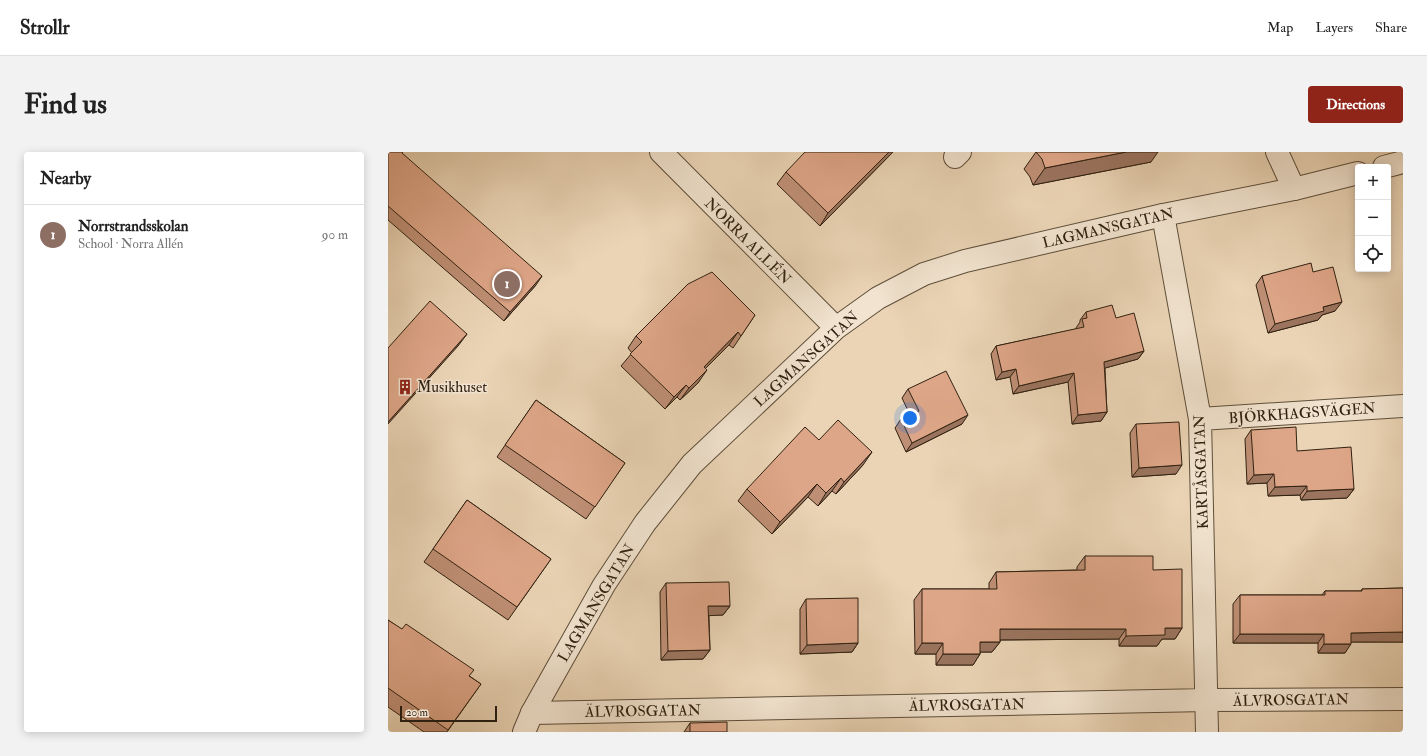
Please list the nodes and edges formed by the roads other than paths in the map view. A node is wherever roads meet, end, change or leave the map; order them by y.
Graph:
1 (661, 152) edge
2 (1277, 152) edge
3 (1403, 162) edge
4 (1391, 165) edge
5 (1355, 174) edge
6 (1294, 189) junction
7 (1163, 215) junction
8 (836, 328) junction
9 (1403, 406) edge
10 (1200, 419) junction
11 (1403, 698) edge
12 (1207, 700) junction
13 (528, 723) edge
14 (1207, 732) edge

1 - 8 street, NORRA ALLÉN
2 - 6 street
3 - 4 street
5 - 6 street, LAGMANSGATAN
6 - 7 street, LAGMANSGATAN
7 - 8 street, LAGMANSGATAN
7 - 10 street, KARTÅSGATAN
8 - 13 street, LAGMANSGATAN
9 - 10 street, BJÖRKHAGSVÄGEN
10 - 12 street, KARTÅSGATAN
11 - 12 street, ÄLVROSGATAN
12 - 13 street, ÄLVROSGATAN
12 - 14 street, KARTÅSGATAN

